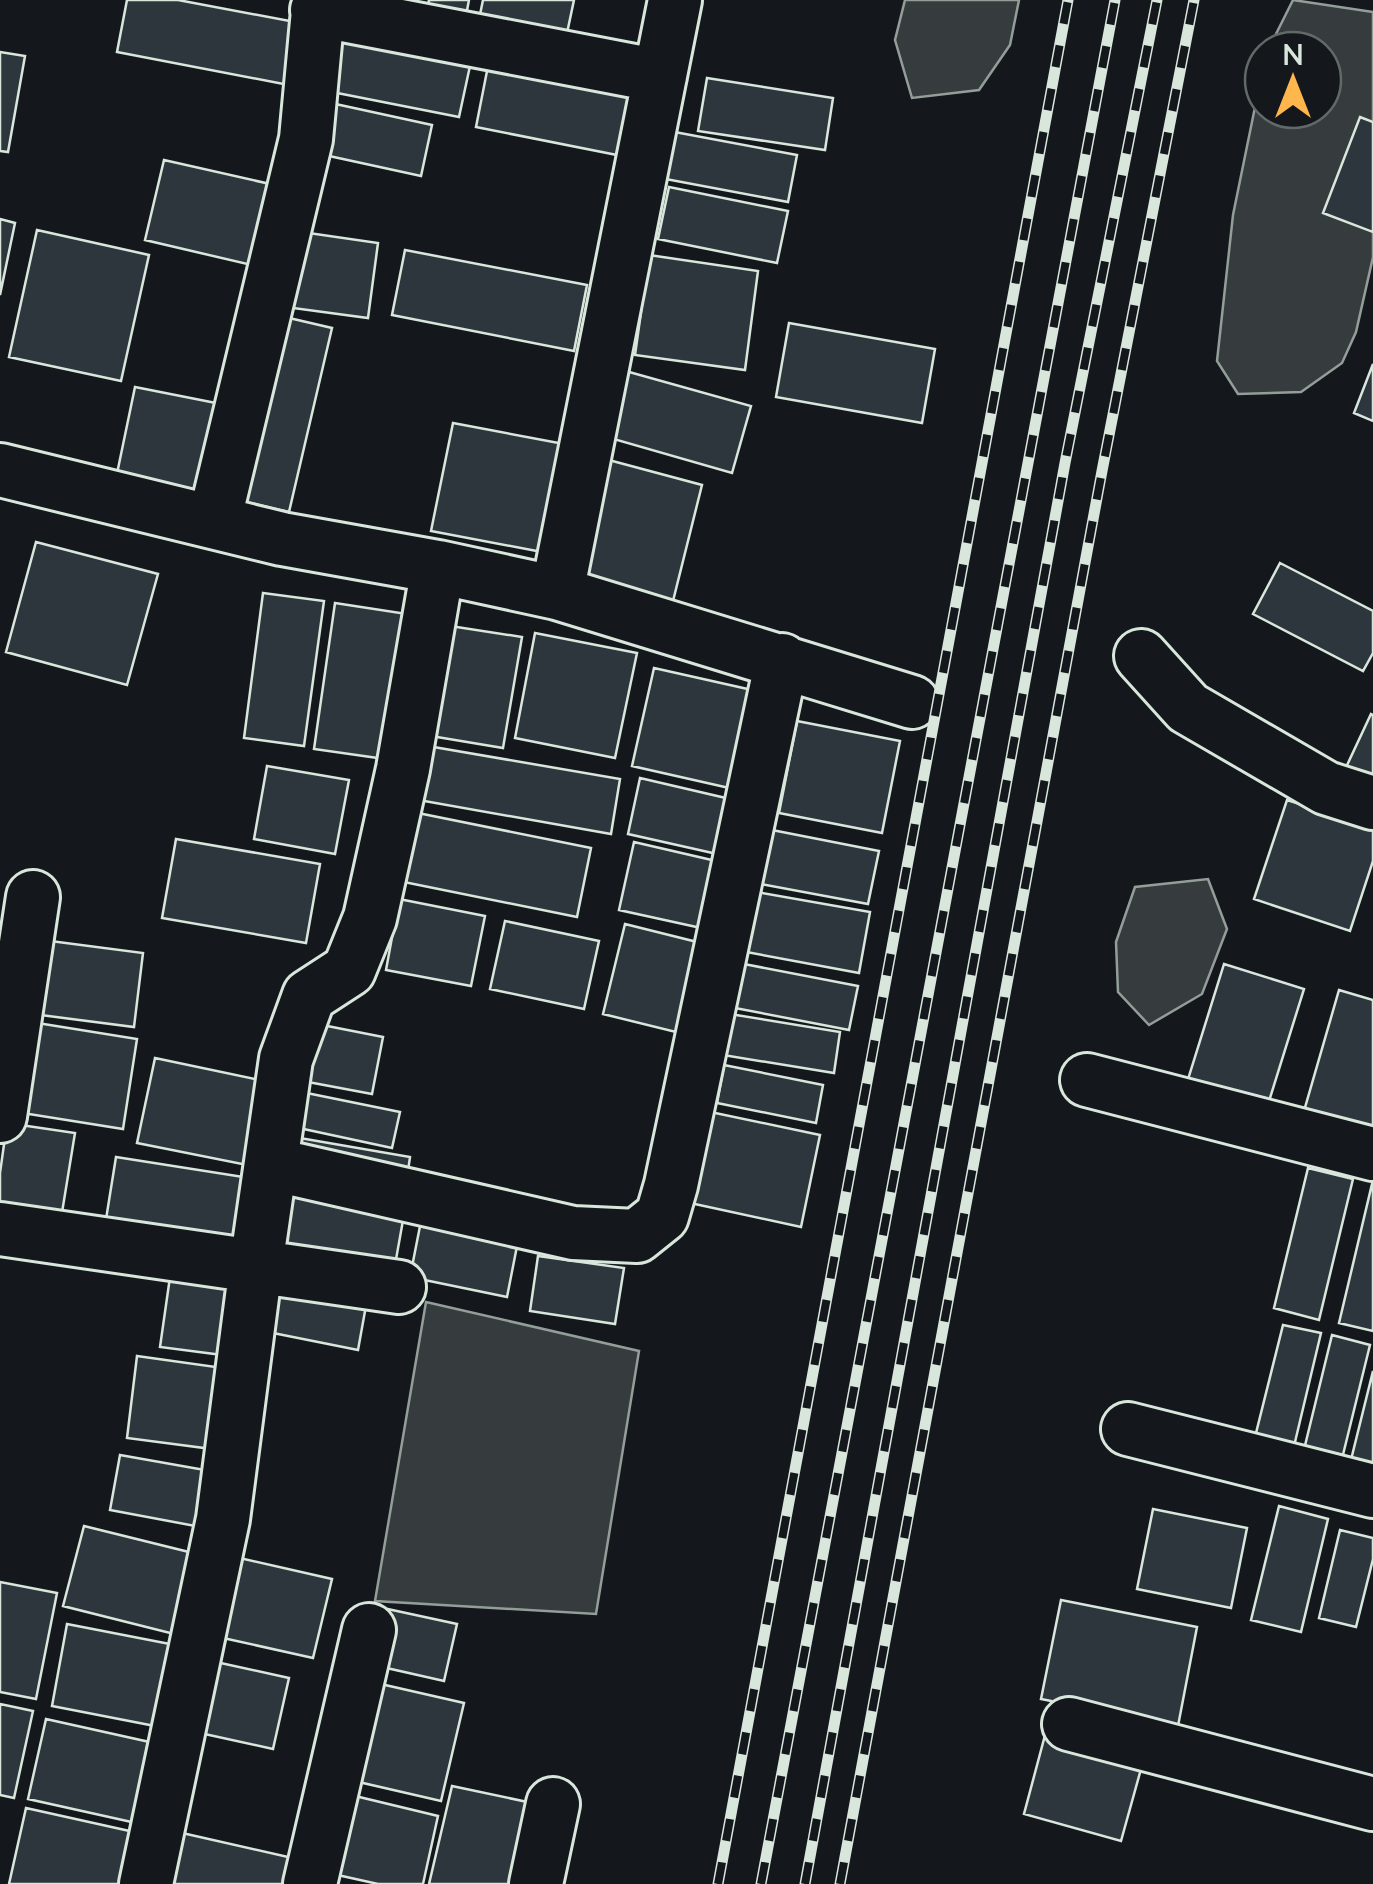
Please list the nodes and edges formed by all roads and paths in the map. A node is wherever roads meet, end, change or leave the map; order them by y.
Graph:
1 (675, 0) edge
2 (318, 5) edge
3 (660, 76) junction
4 (0, 470) edge
5 (214, 522) junction
6 (438, 567) junction
7 (557, 593) junction
8 (1141, 656) dead end
9 (782, 660) junction
10 (912, 702) dead end
11 (1373, 803) edge
12 (33, 897) dead end
13 (1086, 1080) dead end
14 (0, 1116) edge
15 (1373, 1154) edge
16 (271, 1164) junction
17 (0, 1229) edge
18 (256, 1266) junction
19 (399, 1287) dead end
20 (1128, 1429) dead end
21 (1373, 1491) edge
22 (370, 1630) dead end
23 (1070, 1724) dead end
24 (553, 1804) dead end
25 (1373, 1804) edge
26 (146, 1884) edge
27 (310, 1884) edge
28 (536, 1884) edge

1 - 3 street
2 - 3 street
2 - 5 street
3 - 7 street
4 - 5 street
5 - 6 street
6 - 7 street
6 - 16 street
7 - 9 street
8 - 11 street
9 - 10 street
9 - 16 street
12 - 14 street
13 - 15 street
16 - 18 street
17 - 18 street
18 - 19 street
18 - 26 street
20 - 21 street
22 - 27 street
23 - 25 street
24 - 28 street

